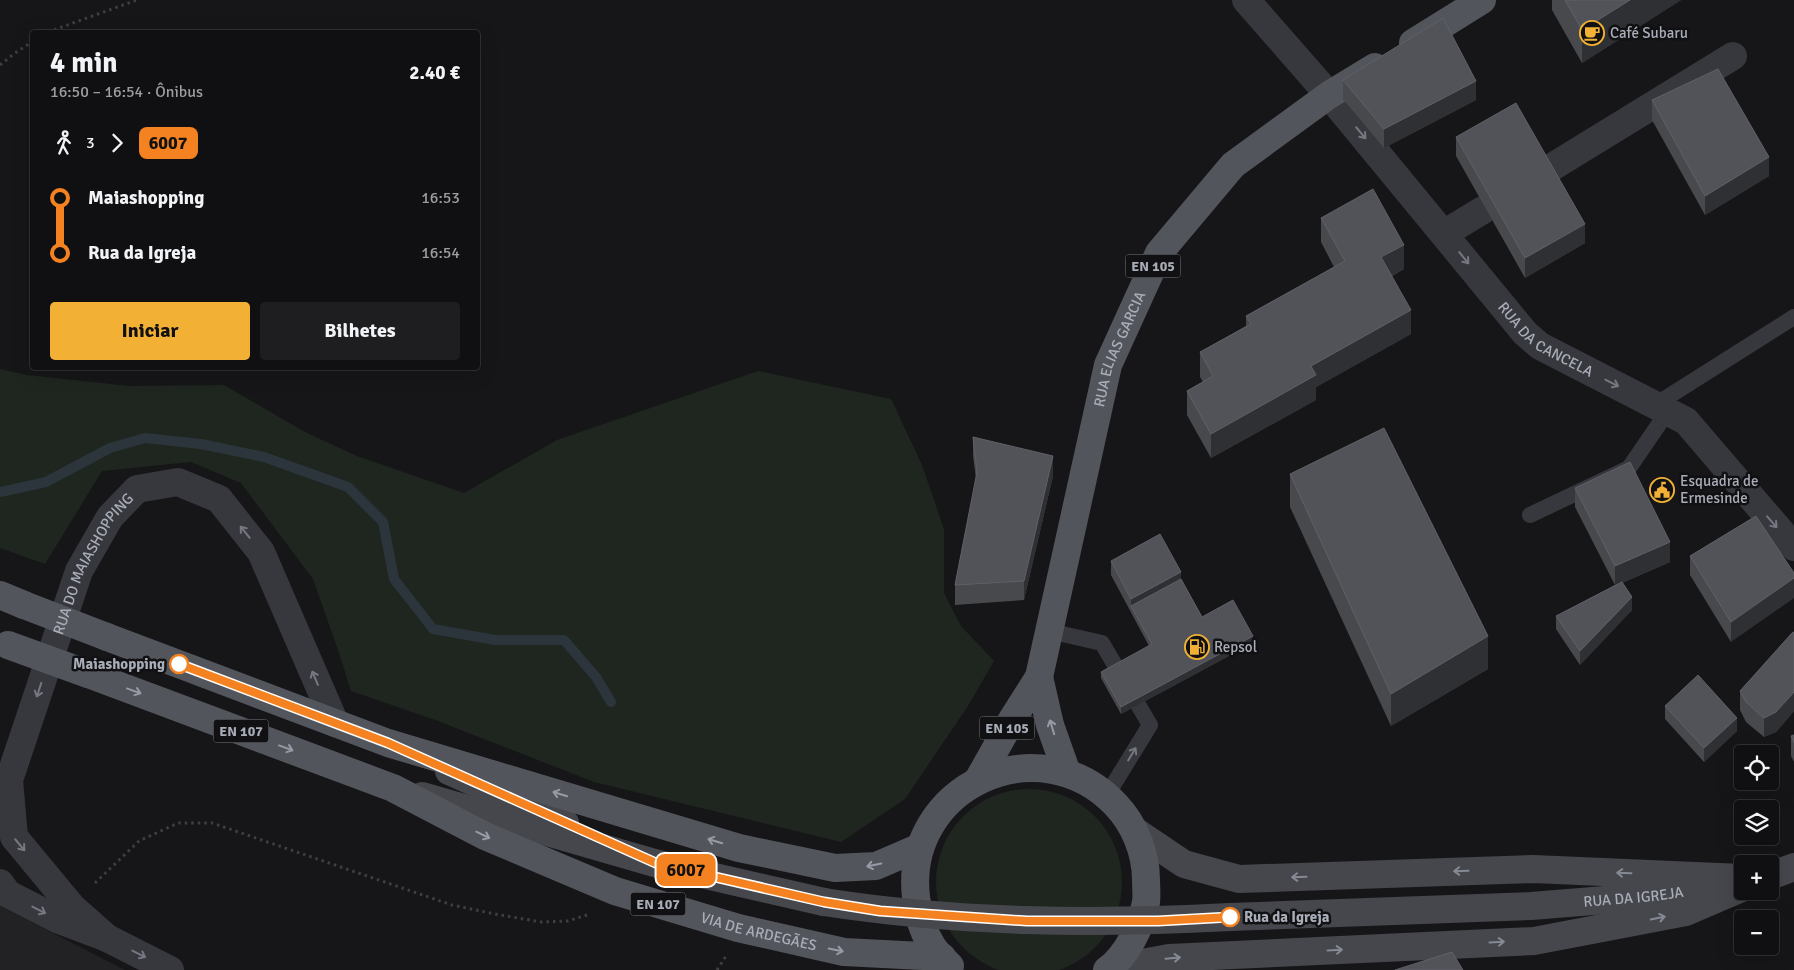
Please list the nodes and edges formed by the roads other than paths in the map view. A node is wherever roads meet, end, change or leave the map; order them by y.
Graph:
1 (1246, 0) edge
2 (1482, 0) edge
3 (1733, 56) dead end
4 (1329, 95) junction
5 (1544, 172) edge
6 (1483, 210) edge
7 (1445, 233) junction
8 (1794, 317) edge
9 (1662, 408) junction
10 (1530, 515) dead end
11 (1794, 547) edge
12 (12, 600) edge
13 (1048, 631) junction
14 (4, 643) edge
15 (1039, 677) junction
16 (335, 723) junction
17 (388, 743) junction
18 (1067, 773) junction
19 (978, 780) junction
20 (393, 788) junction
21 (1107, 795) junction
22 (1135, 831) junction
23 (920, 847) junction
24 (658, 864) junction
25 (1794, 867) edge
26 (1779, 873) edge
27 (1734, 878) edge
28 (0, 883) edge
29 (1734, 883) edge
30 (1734, 891) edge
31 (107, 938) junction
32 (947, 964) edge
33 (170, 970) edge
34 (1107, 970) edge
35 (1126, 970) edge

1 - 4 street, RUA DA CANCELA
2 - 4 main road, RUA ELIAS GARCIA / EN 105
3 - 5 street
4 -> 7 street, RUA DA CANCELA
4 - 13 main road, RUA ELIAS GARCIA / EN 105
6 - 7 street
7 -> 9 street, RUA DA CANCELA
8 - 9 lane
9 - 10 lane
9 -> 11 street, RUA DA CANCELA
12 - 16 main road, EN 107, bridge
13 - 15 main road, RUA ELIAS GARCIA / EN 105
21 -> 13 lane
14 -> 20 main road, VIA DE ARDEGÃES / EN 107, bridge
18 -> 15 main road, RUA ELIAS GARCIA / EN 105
15 - 19 main road, RUA ELIAS GARCIA / EN 105
16 - 17 main road, EN 107
16 -> 31 street, RUA DO MAIASHOPPING
23 -> 17 main road, EN 107
17 - 24 main road, EN 107
18 - 19 main road, EN 105
18 - 21 main road, EN 105
19 - 23 main road, EN 105
20 - 24 main road, VIA DE ARDEGÃES / EN 107
20 -> 32 main road, VIA DE ARDEGÃES / EN 107
21 - 22 main road, EN 105
27 -> 22 main road, RUA DA IGREJA
22 - 34 main road, EN 105
23 - 32 main road, EN 105
24 - 29 main road, RUA DA IGREJA / EN 107, bridge
25 - 26 main road
28 -> 31 street, RUA DO MAIASHOPPING
35 -> 30 main road, RUA DA IGREJA
31 -> 33 street, RUA DO MAIASHOPPING

